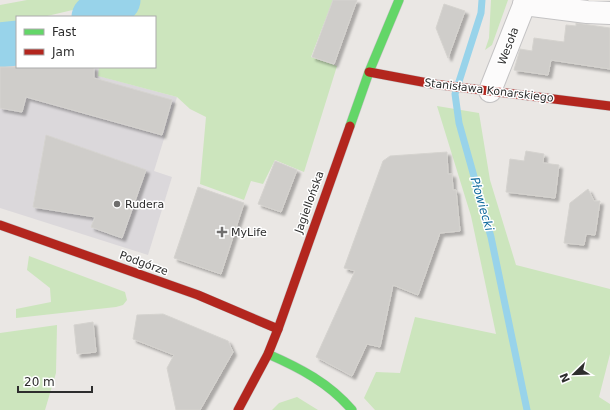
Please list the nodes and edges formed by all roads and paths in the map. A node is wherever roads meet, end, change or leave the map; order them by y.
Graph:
1 (399, 0) edge
2 (525, 2) edge
3 (610, 13) edge
4 (368, 72) junction
5 (482, 90) junction
6 (610, 106) edge
7 (0, 225) edge
8 (278, 329) junction
9 (268, 354) junction
10 (238, 410) edge
11 (352, 410) edge

1 - 4 street, Jagiellońska
2 - 3 street
2 - 5 street, Wesoła
4 - 5 street, Stanisława Konarskiego
4 - 8 street, Jagiellońska
5 - 6 street, Stanisława Konarskiego
7 - 8 street, Podgórze
8 - 9 street, Jagiellońska
9 - 10 street, Jagiellońska
9 - 11 street

